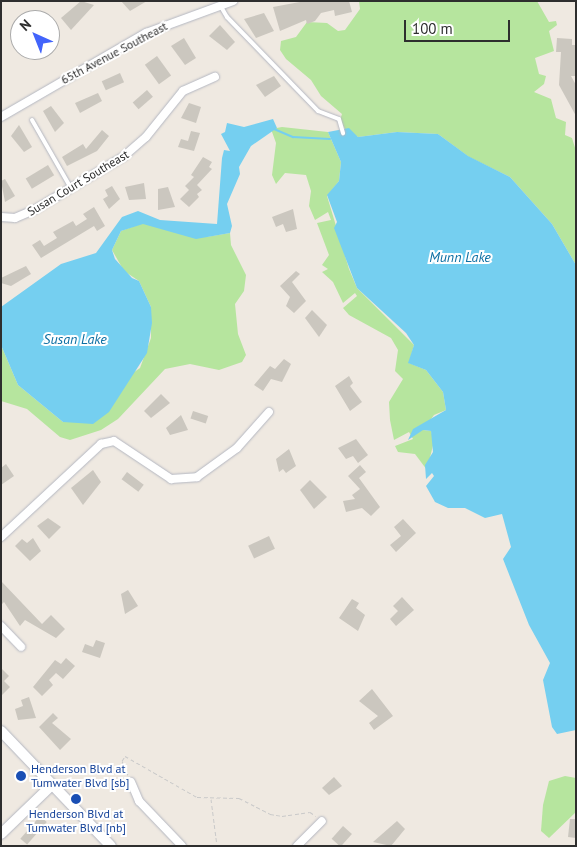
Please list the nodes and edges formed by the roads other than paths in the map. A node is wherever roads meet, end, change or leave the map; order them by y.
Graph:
1 (233, 1) edge
2 (220, 5) junction
3 (215, 77) dead end
4 (1, 117) edge
5 (32, 120) dead end
6 (343, 133) dead end
7 (71, 188) junction
8 (1, 217) edge
9 (269, 412) dead end
10 (1, 536) edge
11 (1, 626) edge
12 (21, 647) dead end
13 (1, 731) edge
14 (131, 782) road end
15 (52, 785) junction
16 (322, 821) road end
17 (1, 834) edge
18 (111, 846) edge
19 (182, 846) edge
20 (297, 846) edge

1 - 2 street, 65th Avenue Southeast
2 - 4 street, 65th Avenue Southeast
2 - 6 lane
3 - 7 street, Susan Court Southeast
5 - 7 lane
7 - 8 street, Susan Court Southeast
9 - 10 street
11 - 12 street
13 - 15 street
14 - 19 street
15 - 17 street
15 - 18 street
16 - 20 street

